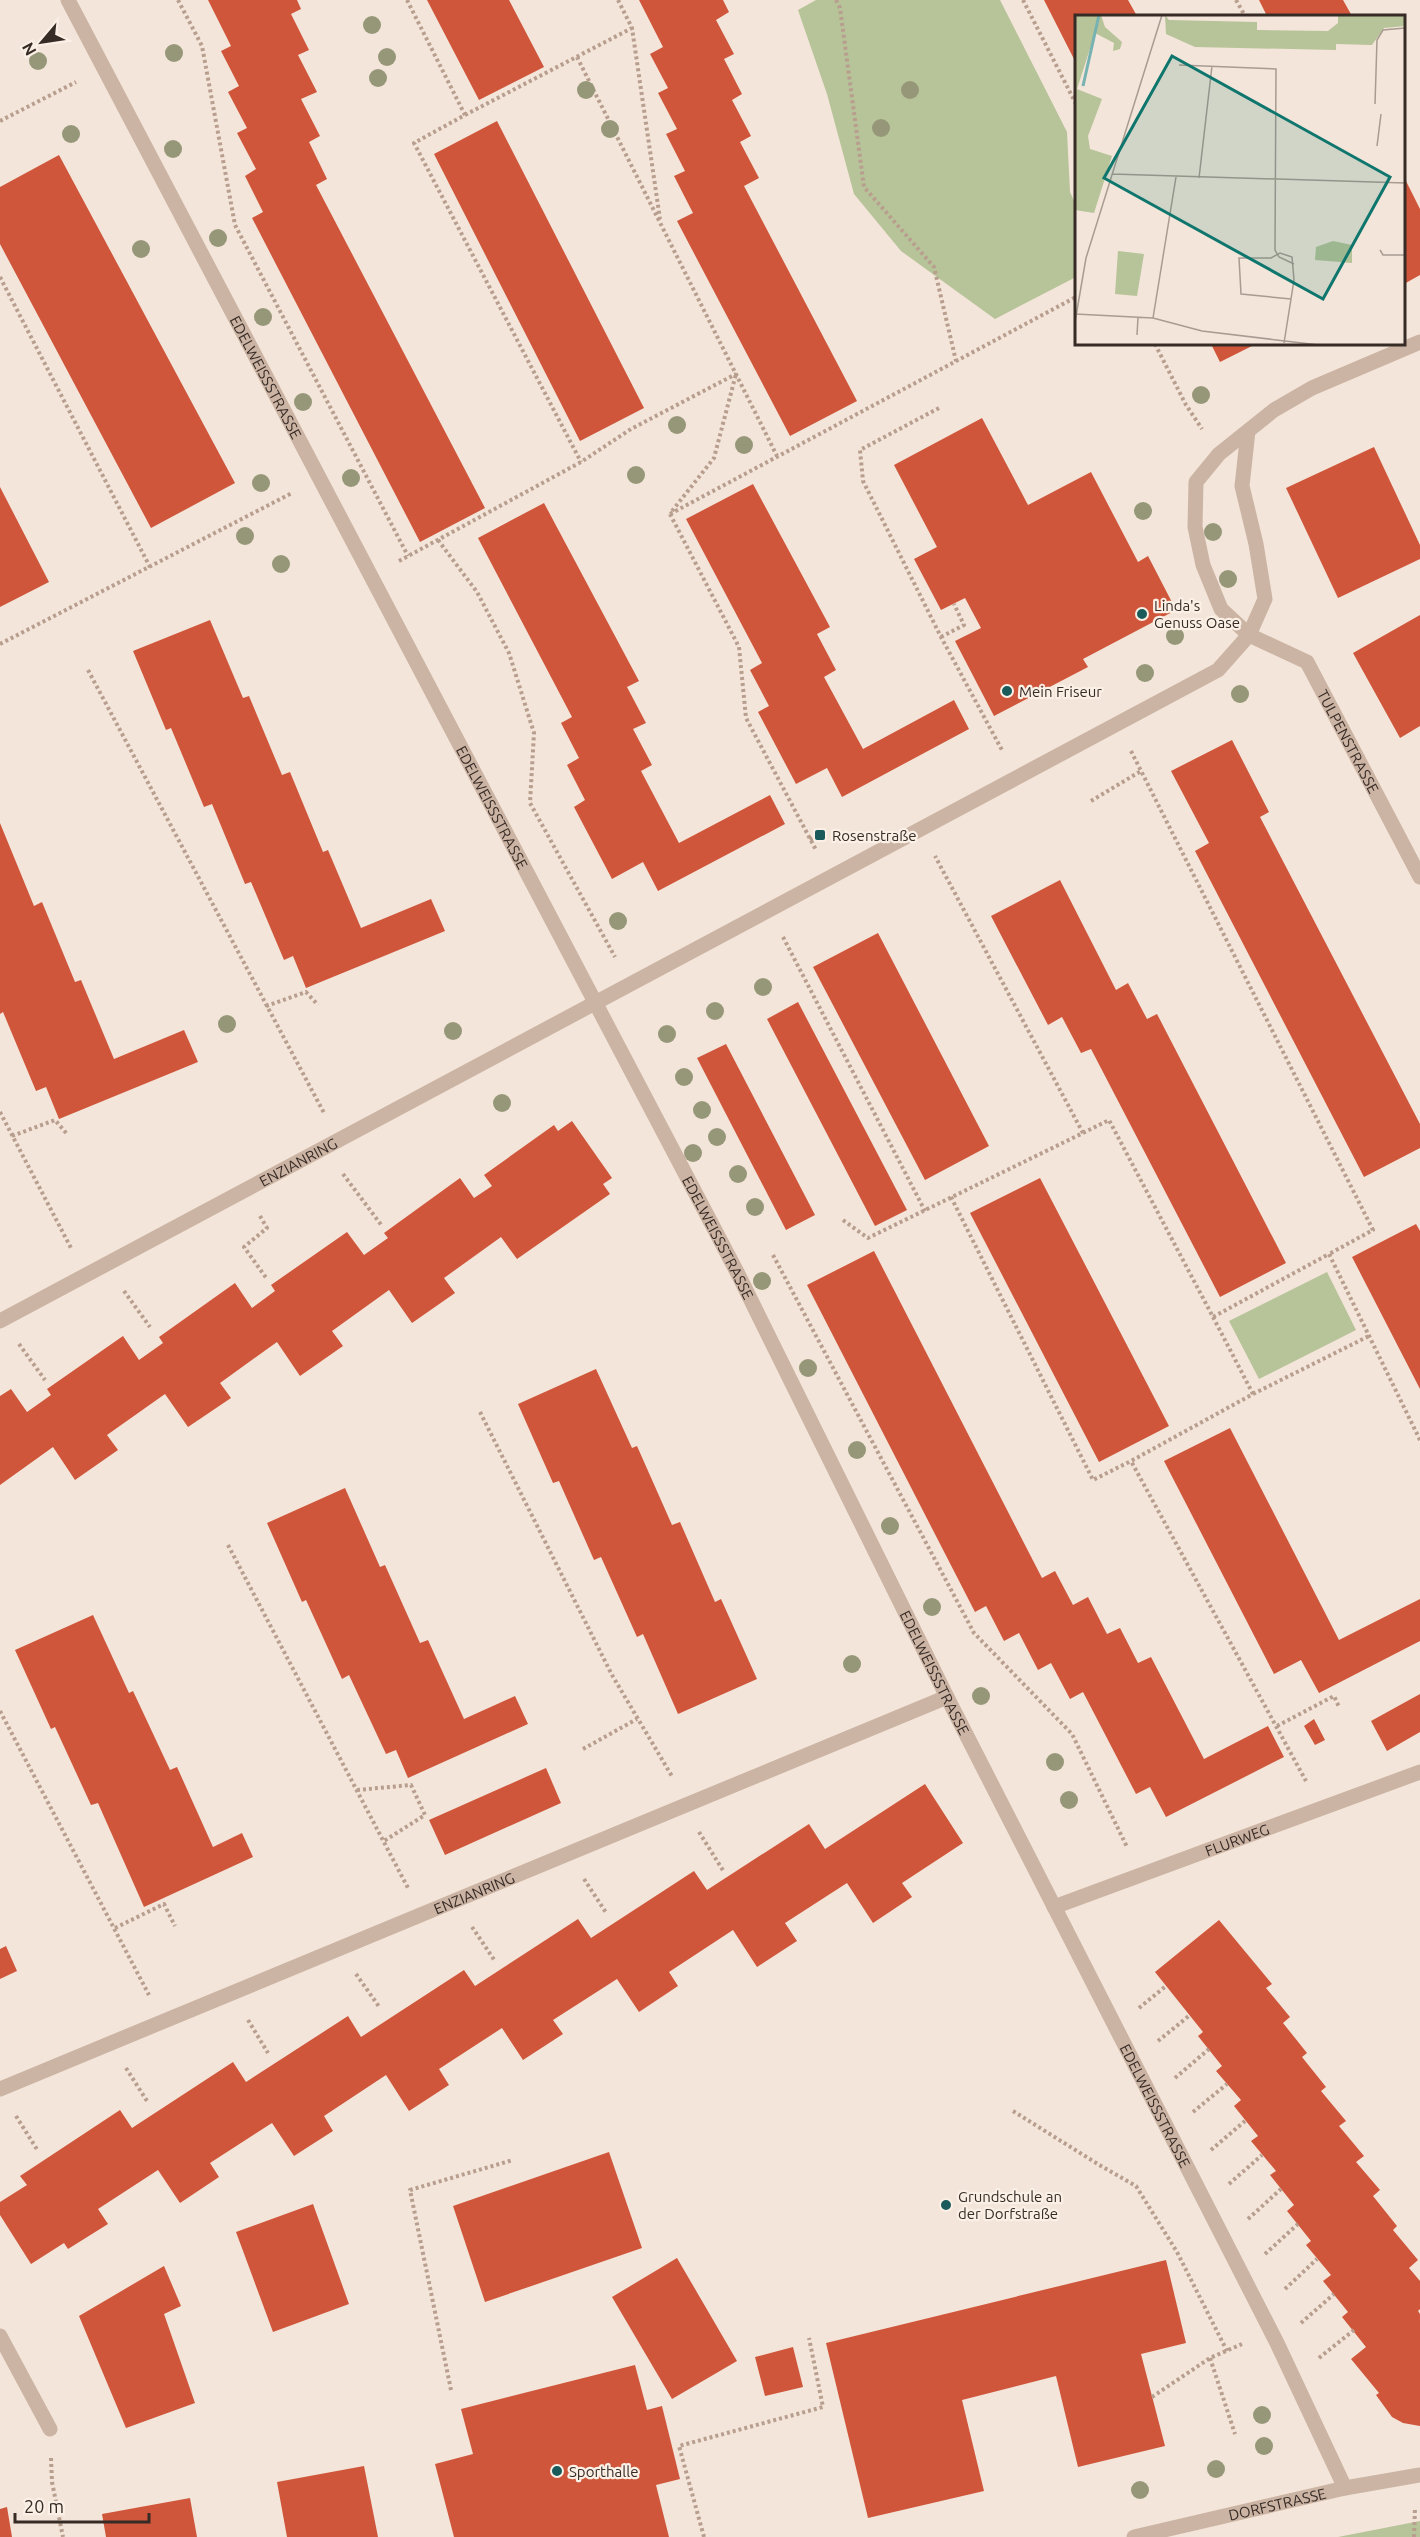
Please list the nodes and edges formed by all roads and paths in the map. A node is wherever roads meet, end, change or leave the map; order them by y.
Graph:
1 (68, 0) edge
2 (178, 0) edge
3 (407, 0) edge
4 (618, 0) edge
5 (836, 0) edge
6 (1023, 0) edge
7 (1236, 0) edge
8 (1244, 15) edge
9 (632, 28) junction
10 (577, 57) junction
11 (104, 68) junction
12 (1075, 100) edge
13 (465, 115) junction
14 (0, 121) edge
15 (661, 224) junction
16 (0, 276) edge
17 (1075, 298) edge
18 (1420, 342) edge
19 (1156, 345) edge
20 (956, 362) junction
21 (736, 374) junction
22 (939, 408) dead end
23 (1193, 416) dead end
24 (1248, 431) junction
25 (777, 456) junction
26 (581, 462) junction
27 (320, 479) junction
28 (670, 514) junction
29 (438, 540) junction
30 (408, 556) junction
31 (150, 567) junction
32 (370, 577) junction
33 (954, 603) dead end
34 (1249, 635) junction
35 (940, 637) junction
36 (0, 644) edge
37 (88, 670) dead end
38 (1118, 724) junction
39 (1141, 771) junction
40 (1016, 778) junction
41 (1091, 801) dead end
42 (921, 829) junction
43 (820, 835) dead end
44 (810, 840) junction
45 (830, 877) junction
46 (1420, 877) edge
47 (769, 909) junction
48 (630, 984) junction
49 (594, 1003) junction
50 (318, 1005) dead end
51 (266, 1006) junction
52 (0, 1112) edge
53 (1083, 1133) junction
54 (68, 1134) dead end
55 (12, 1136) junction
56 (338, 1140) junction
57 (323, 1148) junction
58 (245, 1190) junction
59 (951, 1197) junction
60 (925, 1211) junction
61 (843, 1220) dead end
62 (382, 1226) dead end
63 (1329, 1254) junction
64 (773, 1255) dead end
65 (105, 1264) junction
66 (85, 1275) junction
67 (267, 1279) dead end
68 (1213, 1317) junction
69 (1, 1321) edge
70 (150, 1327) dead end
71 (1369, 1336) junction
72 (45, 1380) dead end
73 (1253, 1394) junction
74 (480, 1412) dead end
75 (1420, 1440) edge
76 (1131, 1461) junction
77 (228, 1545) dead end
78 (947, 1697) junction
79 (1339, 1707) dead end
80 (0, 1711) edge
81 (638, 1718) junction
82 (1277, 1726) junction
83 (583, 1749) dead end
84 (1300, 1770) dead end
85 (1420, 1772) edge
86 (357, 1790) junction
87 (686, 1806) junction
88 (384, 1841) junction
89 (568, 1855) junction
90 (724, 1872) dead end
91 (1141, 1876) junction
92 (455, 1901) junction
93 (1054, 1907) junction
94 (607, 1914) dead end
95 (423, 1915) junction
96 (175, 1926) dead end
97 (115, 1928) junction
98 (339, 1949) junction
99 (495, 1961) dead end
100 (232, 1993) junction
101 (380, 2008) dead end
102 (1190, 2015) dead end
103 (163, 2022) junction
104 (1209, 2049) dead end
105 (267, 2053) dead end
106 (1133, 2062) junction
107 (1227, 2084) dead end
108 (0, 2089) edge
109 (1151, 2098) junction
110 (13, 2112) dead end
111 (1013, 2112) dead end
112 (1245, 2121) dead end
113 (1169, 2133) junction
114 (38, 2151) dead end
115 (1262, 2155) dead end
116 (513, 2160) dead end
117 (1188, 2169) junction
118 (1281, 2189) dead end
119 (1206, 2204) junction
120 (1298, 2224) dead end
121 (1225, 2241) junction
122 (1317, 2259) dead end
123 (1241, 2274) junction
124 (1334, 2294) dead end
125 (1260, 2311) junction
126 (1354, 2330) dead end
127 (0, 2336) edge
128 (809, 2338) dead end
129 (1277, 2343) junction
130 (1236, 2347) dead end
131 (1227, 2351) junction
132 (1210, 2358) junction
133 (1294, 2379) junction
134 (451, 2390) dead end
135 (1152, 2397) dead end
136 (50, 2429) dead end
137 (1235, 2434) dead end
138 (1420, 2475) edge
139 (51, 2482) dead end
140 (1345, 2488) junction
141 (63, 2537) edge
142 (704, 2537) edge
143 (1134, 2537) edge

1 - 11 street, EDELWEISSSTRASSE
2 - 30 path
3 - 13 path
4 - 9 path
5 - 20 path
6 - 12 path
7 - 8 path
9 - 10 path
9 - 15 path
10 - 13 path
10 - 15 path
11 - 14 path
11 - 27 street, EDELWEISSSTRASSE
13 - 26 path
15 - 21 path
16 - 31 path
17 - 20 path
18 - 24 street
19 - 23 path
20 - 25 path
21 - 25 path
21 - 26 path
21 - 28 path
22 - 35 path
24 - 34 street
24 - 34 street
25 - 28 path
26 - 29 path
27 - 31 path
27 - 32 street, EDELWEISSSTRASSE
28 - 44 path
29 - 30 path
29 - 48 path
30 - 32 path
31 - 36 path
32 - 49 street, EDELWEISSSTRASSE
33 - 35 path
34 - 38 street
34 - 46 street, TULPENSTRASSE
35 - 40 path
37 - 51 path
38 - 39 path
38 - 40 street
39 - 41 path
39 - 63 path
40 - 42 street
42 - 45 street
42 - 53 path
43 - 44 path
44 - 45 path
45 - 47 street
47 - 48 street
47 - 60 path
48 - 49 street
49 - 56 street, ENZIANRING
49 - 78 street, EDELWEISSSTRASSE
50 - 51 path
51 - 56 path
52 - 55 path
53 - 59 path
53 - 68 path
54 - 55 path
55 - 66 path
56 - 57 street, ENZIANRING
57 - 58 street, ENZIANRING
57 - 62 path
58 - 65 street, ENZIANRING
58 - 67 path
59 - 60 path
59 - 76 path
60 - 61 path
63 - 68 path
63 - 71 path
64 - 91 path
65 - 66 street, ENZIANRING
65 - 70 path
66 - 69 street, ENZIANRING
68 - 73 path
69 - 72 path
71 - 73 path
71 - 75 path
73 - 76 path
74 - 81 path
76 - 82 path
77 - 86 path
78 - 87 street, ENZIANRING
78 - 93 street, EDELWEISSSTRASSE
79 - 82 path
80 - 97 path
81 - 83 path
81 - 87 path
82 - 84 path
85 - 91 street, FLURWEG
86 - 88 path
86 - 88 path
87 - 89 street, ENZIANRING
87 - 90 path
88 - 95 path
89 - 92 street, ENZIANRING
89 - 94 path
91 - 93 street, FLURWEG
92 - 95 street, ENZIANRING
92 - 99 path
93 - 106 street, EDELWEISSSTRASSE
95 - 98 street, ENZIANRING
96 - 97 path
97 - 103 path
98 - 100 street, ENZIANRING
98 - 101 path
100 - 103 street, ENZIANRING
100 - 105 path
102 - 106 path
103 - 108 street, ENZIANRING
104 - 109 path
106 - 109 street, EDELWEISSSTRASSE
107 - 113 path
109 - 113 street, EDELWEISSSTRASSE
110 - 114 path
111 - 131 path
112 - 117 path
113 - 117 street, EDELWEISSSTRASSE
115 - 119 path
116 - 134 path
117 - 119 street, EDELWEISSSTRASSE
118 - 121 path
119 - 121 street, EDELWEISSSTRASSE
120 - 123 path
121 - 123 street, EDELWEISSSTRASSE
122 - 125 path
123 - 125 street, EDELWEISSSTRASSE
124 - 129 path
125 - 129 street, EDELWEISSSTRASSE
126 - 133 path
127 - 136 street
128 - 142 path
129 - 133 street, EDELWEISSSTRASSE
130 - 131 path
131 - 132 path
132 - 135 path
132 - 137 path
133 - 140 street, EDELWEISSSTRASSE
138 - 140 street, DORFSTRASSE
139 - 141 path
140 - 143 street, DORFSTRASSE

